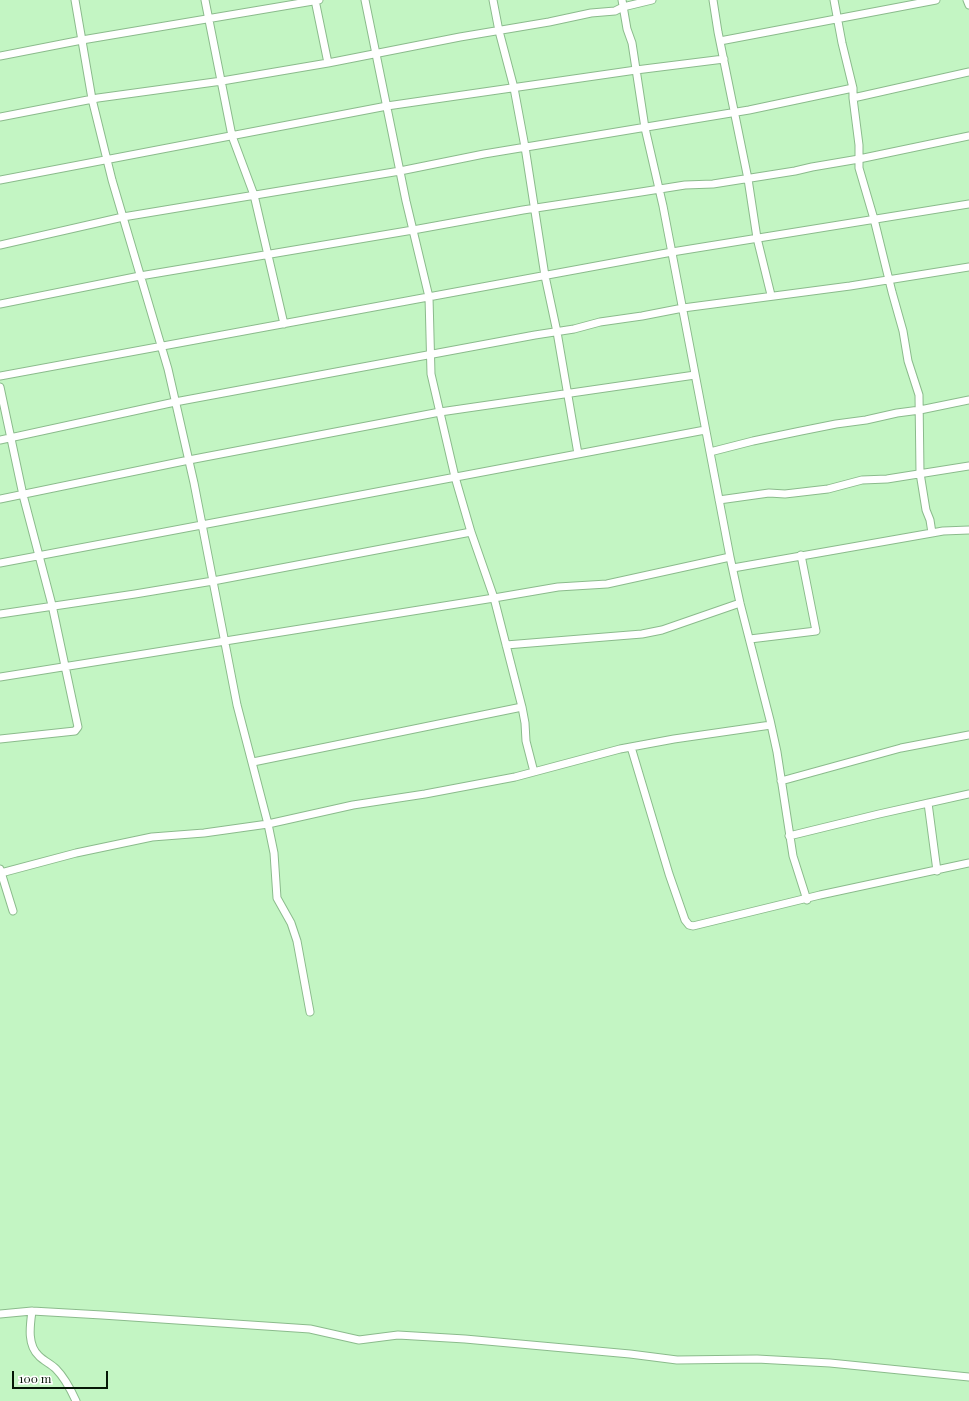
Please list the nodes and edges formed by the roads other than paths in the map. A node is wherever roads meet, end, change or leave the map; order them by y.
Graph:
1 (75, 0) edge
2 (205, 0) edge
3 (316, 0) edge
4 (365, 0) edge
5 (493, 0) edge
6 (652, 0) edge
7 (713, 0) edge
8 (834, 0) edge
9 (936, 0) edge
10 (967, 0) edge
11 (623, 3) edge
12 (969, 5) edge
13 (208, 18) junction
14 (838, 18) junction
15 (499, 31) junction
16 (82, 40) junction
17 (720, 41) junction
18 (376, 53) junction
19 (0, 56) edge
20 (724, 59) junction
21 (328, 63) junction
22 (636, 70) junction
23 (969, 72) edge
24 (222, 81) junction
25 (514, 88) junction
26 (853, 88) junction
27 (853, 98) junction
28 (92, 99) junction
29 (387, 106) junction
30 (735, 112) junction
31 (0, 117) edge
32 (645, 128) junction
33 (232, 136) junction
34 (969, 136) edge
35 (525, 147) junction
36 (859, 159) junction
37 (107, 160) junction
38 (400, 171) junction
39 (748, 179) junction
40 (0, 180) edge
41 (659, 189) junction
42 (254, 195) junction
43 (969, 204) edge
44 (535, 208) junction
45 (123, 217) junction
46 (874, 219) junction
47 (413, 230) junction
48 (757, 238) junction
49 (0, 245) edge
50 (672, 252) junction
51 (268, 254) junction
52 (969, 267) edge
53 (140, 276) junction
54 (545, 276) junction
55 (889, 280) junction
56 (771, 295) junction
57 (429, 297) junction
58 (0, 304) edge
59 (683, 308) junction
60 (284, 324) junction
61 (557, 332) junction
62 (162, 346) junction
63 (431, 356) junction
64 (695, 375) junction
65 (0, 376) edge
66 (0, 387) edge
67 (567, 393) junction
68 (969, 400) edge
69 (175, 402) junction
70 (920, 410) junction
71 (440, 412) junction
72 (706, 430) junction
73 (10, 438) junction
74 (0, 440) edge
75 (710, 452) junction
76 (578, 454) junction
77 (189, 460) junction
78 (969, 466) edge
79 (920, 473) junction
80 (455, 477) junction
81 (23, 495) junction
82 (0, 499) edge
83 (719, 500) junction
84 (201, 525) junction
85 (969, 530) edge
86 (470, 532) junction
87 (932, 533) junction
88 (39, 555) junction
89 (801, 555) junction
90 (730, 556) junction
91 (0, 563) edge
92 (733, 568) junction
93 (213, 581) junction
94 (494, 598) junction
95 (740, 603) junction
96 (52, 605) junction
97 (0, 614) edge
98 (750, 639) junction
99 (224, 642) junction
100 (506, 645) junction
101 (64, 667) junction
102 (0, 677) edge
103 (522, 707) junction
104 (771, 725) junction
105 (969, 735) edge
106 (0, 739) edge
107 (632, 747) junction
108 (253, 762) junction
109 (534, 772) junction
110 (781, 781) junction
111 (969, 794) edge
112 (928, 803) junction
113 (268, 824) junction
114 (789, 836) junction
115 (969, 863) edge
116 (937, 870) junction
117 (1, 871) edge
118 (807, 900) junction
119 (13, 911) dead end
120 (310, 1012) dead end
121 (32, 1311) junction
122 (0, 1314) edge
123 (969, 1377) edge
124 (76, 1401) edge

1 - 16 street
2 - 13 street
3 - 13 street
3 - 21 street
4 - 18 street
5 - 15 street
6 - 11 street
7 - 17 street
8 - 14 street
9 - 14 street
10 - 12 street
11 - 15 street
11 - 22 street
13 - 16 street
13 - 24 street
14 - 17 street
14 - 26 street
15 - 18 street
15 - 25 street
16 - 19 street
16 - 28 street
17 - 20 street
18 - 21 street
18 - 29 street
20 - 22 street
20 - 30 street
21 - 24 street
22 - 25 street
22 - 32 street
23 - 27 street
24 - 28 street
24 - 33 street
25 - 29 street
25 - 35 street
26 - 27 street
26 - 30 street
27 - 36 street
28 - 31 street
28 - 37 street
29 - 33 street
29 - 38 street
30 - 32 street
30 - 39 street
32 - 35 street
32 - 41 street
33 - 37 street
33 - 42 street
34 - 36 street
35 - 38 street
35 - 44 street
36 - 39 street
36 - 46 street
37 - 40 street
37 - 45 street
38 - 42 street
38 - 47 street
39 - 41 street
39 - 48 street
41 - 44 street
41 - 50 street
42 - 45 street
42 - 51 street
43 - 46 street
44 - 47 street
44 - 54 street
45 - 49 street
45 - 53 street
46 - 48 street
46 - 55 street
47 - 51 street
47 - 57 street
48 - 50 street
48 - 56 street
50 - 54 street
50 - 59 street
51 - 53 street
51 - 60 street
52 - 55 street
53 - 58 street
53 - 62 street
54 - 57 street
54 - 61 street
55 - 56 street
55 - 70 street
56 - 59 street
57 - 60 street
57 - 63 street
59 - 61 street
59 - 64 street
60 - 62 street
61 - 63 street
61 - 67 street
62 - 65 street
62 - 69 street
63 - 69 street
63 - 71 street
64 - 67 street
64 - 72 street
66 - 73 street
67 - 71 street
67 - 76 street
68 - 70 street
69 - 73 street
69 - 77 street
70 - 75 street
70 - 79 street
71 - 77 street
71 - 80 street
72 - 75 street
72 - 76 street
73 - 74 street
73 - 81 street
75 - 83 street
76 - 80 street
77 - 81 street
77 - 84 street
78 - 79 street
79 - 83 street
79 - 87 street
80 - 84 street
80 - 86 street
81 - 82 street
81 - 88 street
83 - 90 street
84 - 88 street
84 - 93 street
85 - 87 street
86 - 93 street
86 - 94 street
87 - 89 street
88 - 91 street
88 - 96 street
89 - 92 street
89 - 98 street
90 - 92 street
90 - 94 street
92 - 95 street
93 - 96 street
93 - 99 street
94 - 99 street
94 - 100 street
95 - 98 street
95 - 100 street
96 - 97 street
96 - 101 street
98 - 104 street
99 - 101 street
99 - 108 street
100 - 103 street
101 - 102 street
101 - 106 street
103 - 108 street
103 - 109 street
104 - 107 street
104 - 110 street
105 - 110 street
107 - 109 street
107 - 118 street
108 - 113 street
109 - 113 street
110 - 114 street
111 - 112 street
112 - 114 street
112 - 116 street
113 - 117 street
113 - 120 street
114 - 118 street
115 - 116 street
116 - 118 street
117 - 119 street
121 - 122 street
121 - 123 street
121 - 124 street

